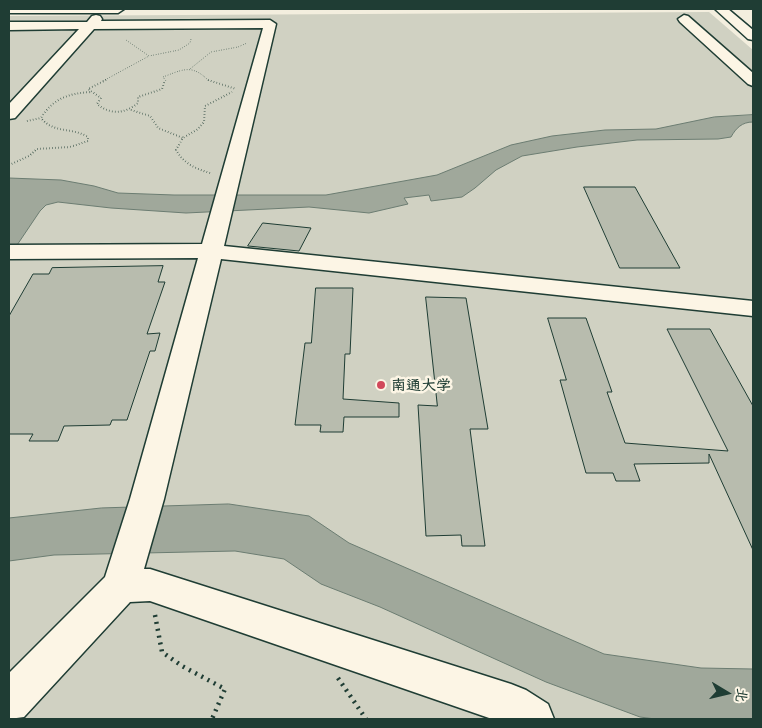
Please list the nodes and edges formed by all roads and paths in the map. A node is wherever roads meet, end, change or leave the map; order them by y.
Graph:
1 (9, 9) edge
2 (106, 9) edge
3 (118, 9) edge
4 (721, 9) edge
5 (737, 9) edge
6 (684, 19) dead end
7 (753, 22) edge
8 (202, 24) junction
9 (9, 26) edge
10 (87, 28) junction
11 (753, 36) edge
12 (267, 37) junction
13 (149, 56) junction
14 (189, 69) junction
15 (753, 82) edge
16 (237, 89) junction
17 (253, 89) junction
18 (92, 92) junction
19 (131, 110) junction
20 (9, 114) edge
21 (182, 138) junction
22 (9, 165) edge
23 (226, 194) junction
24 (210, 250) junction
25 (14, 252) edge
26 (753, 308) edge
27 (131, 577) junction
28 (9, 702) edge
29 (212, 719) edge
30 (533, 719) edge

1 - 2 street
2 - 3 street
2 - 10 street
4 - 11 street
5 - 7 street
6 - 15 street
8 - 10 street
8 - 12 street
8 - 13 path
9 - 10 street
10 - 13 path
10 - 20 street
12 - 14 path
12 - 17 street
13 - 18 path
14 - 16 path
14 - 19 path
16 - 17 path
16 - 21 path
17 - 23 street
18 - 19 path
18 - 22 path
19 - 21 path
21 - 23 path
23 - 24 street
24 - 25 street
24 - 26 street
24 - 27 street
27 - 28 street
27 - 29 path
27 - 30 street

